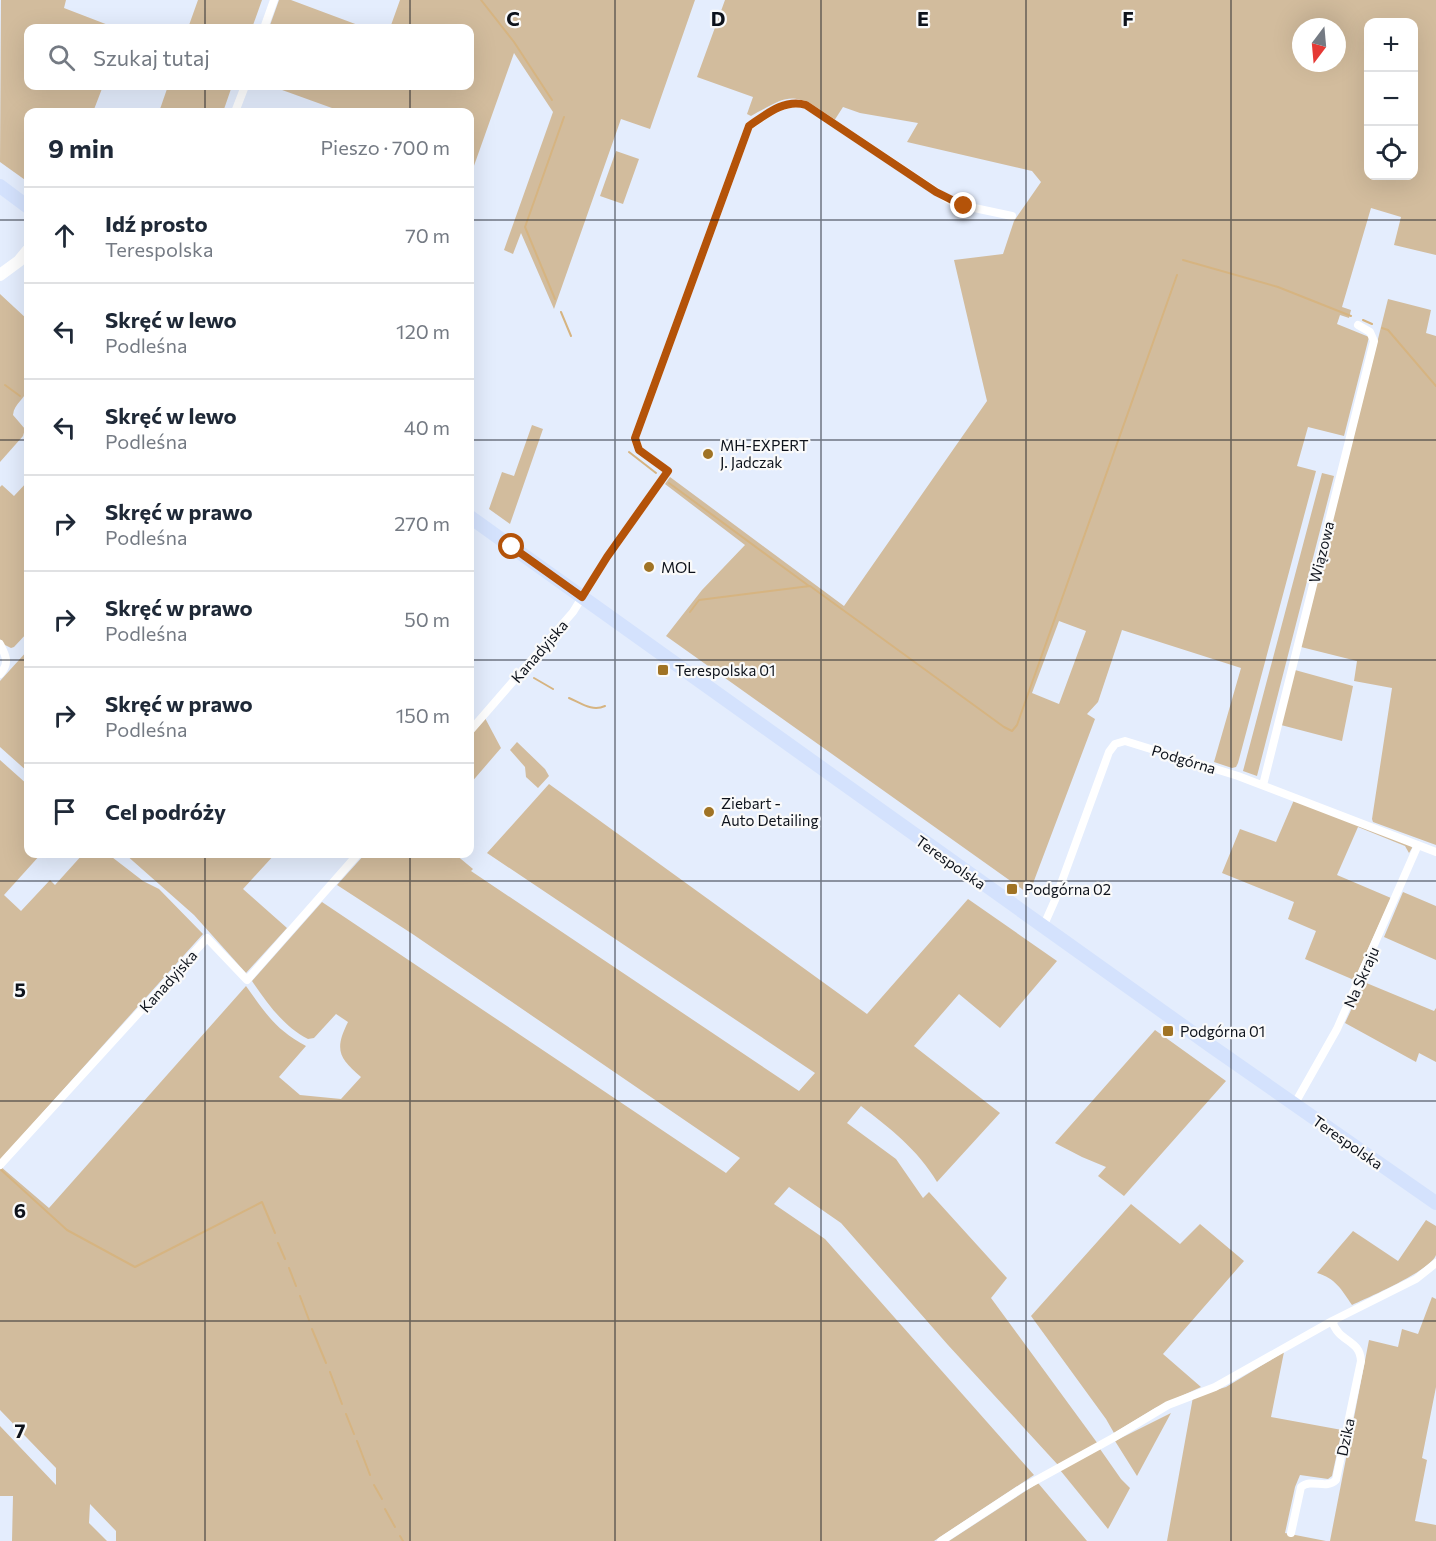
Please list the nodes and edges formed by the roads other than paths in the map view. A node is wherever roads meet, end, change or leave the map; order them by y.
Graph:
1 (274, 0) edge
2 (265, 24) edge
3 (243, 90) edge
4 (237, 108) edge
5 (0, 186) edge
6 (24, 204) edge
7 (1012, 216) dead end
8 (24, 255) edge
9 (0, 275) edge
10 (1358, 325) dead end
11 (474, 520) edge
12 (582, 597) junction
13 (0, 644) edge
14 (0, 674) edge
15 (474, 726) edge
16 (1263, 785) junction
17 (1418, 845) junction
18 (1436, 852) edge
19 (354, 858) edge
20 (1042, 927) junction
21 (1294, 1105) junction
22 (0, 1165) edge
23 (1436, 1203) edge
24 (1436, 1263) edge
25 (1332, 1321) junction
26 (1291, 1533) dead end
27 (941, 1541) edge

1 - 2 street
3 - 4 street
5 - 6 main road
7 - 12 street, Kanadyjska
8 - 9 street
10 - 16 street, Wiązowa
11 - 12 main road, Terespolska
12 - 15 street, Kanadyjska
12 - 20 main road, Terespolska
13 - 14 street
16 - 17 street, Podgórna
16 - 20 street, Podgórna
17 - 18 street, Podgórna
17 - 21 street, Na Skraju
19 - 22 street, Kanadyjska
20 - 21 main road, Terespolska
21 - 23 main road, Terespolska
24 - 25 street
25 - 26 street, Dzika
25 - 27 street

